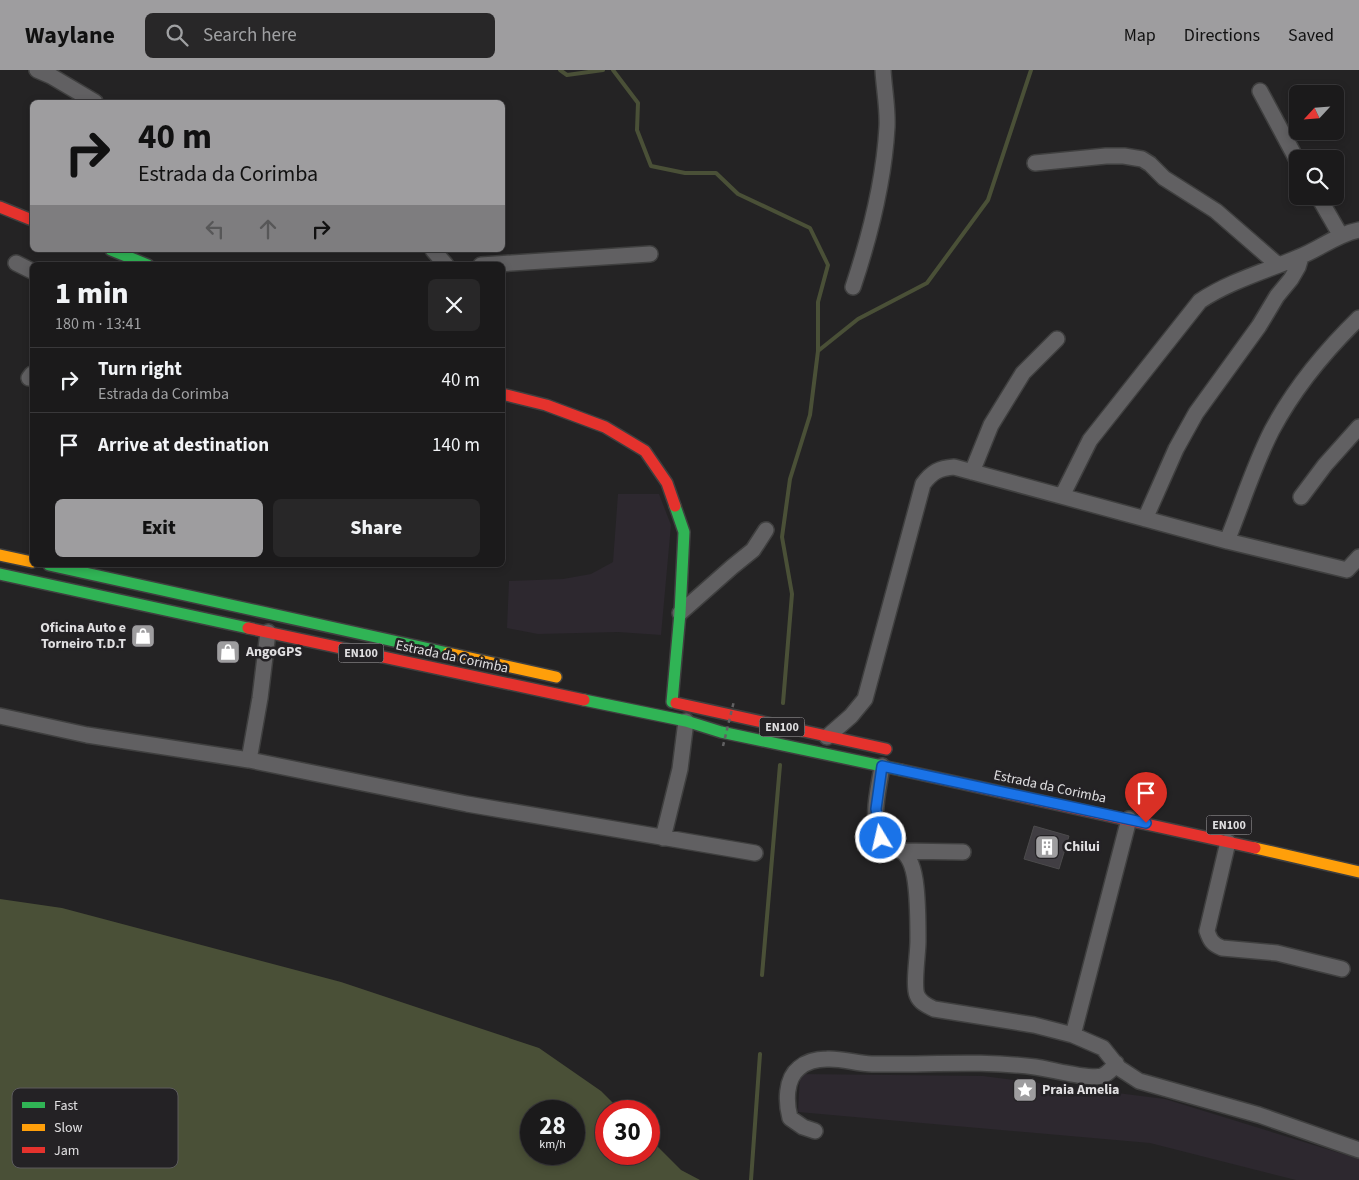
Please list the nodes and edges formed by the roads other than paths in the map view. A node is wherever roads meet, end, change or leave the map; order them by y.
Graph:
1 (38, 70) edge
2 (883, 70) edge
3 (1260, 91) dead end
4 (92, 100) edge
5 (1292, 150) edge
6 (1035, 163) dead end
7 (1323, 205) edge
8 (0, 207) edge
9 (30, 219) edge
10 (1359, 230) edge
11 (1340, 236) junction
12 (435, 252) edge
13 (650, 254) dead end
14 (117, 257) edge
15 (1300, 257) junction
16 (136, 262) edge
17 (443, 262) edge
18 (16, 263) dead end
19 (505, 263) edge
20 (1278, 265) junction
21 (30, 270) edge
22 (853, 287) dead end
23 (1359, 318) edge
24 (1057, 339) dead end
25 (505, 395) edge
26 (1359, 427) edge
27 (972, 472) junction
28 (1062, 496) junction
29 (1302, 497) dead end
30 (1145, 519) junction
31 (766, 530) dead end
32 (1228, 541) junction
33 (0, 555) edge
34 (1359, 557) edge
35 (30, 562) edge
36 (58, 567) edge
37 (1353, 573) edge
38 (0, 574) edge
39 (680, 613) junction
40 (268, 632) junction
41 (566, 679) dead end
42 (0, 716) edge
43 (686, 721) junction
44 (827, 737) junction
45 (901, 752) dead end
46 (248, 760) junction
47 (882, 766) junction
48 (1129, 819) junction
49 (663, 838) junction
50 (1228, 842) junction
51 (902, 851) junction
52 (963, 852) dead end
53 (755, 853) dead end
54 (1359, 872) edge
55 (1342, 969) dead end
56 (1073, 1034) junction
57 (1116, 1063) junction
58 (814, 1130) dead end
59 (1359, 1150) edge

1 - 4 street
2 - 22 street
3 - 5 street
6 - 20 street
7 - 11 street
8 - 9 main road
10 - 11 street
11 - 15 street
12 - 17 street
13 - 19 street
14 - 16 main road
15 - 20 street
15 - 30 street
18 - 21 street
20 - 28 street
23 - 32 street
24 - 27 street
25 - 39 main road
26 - 29 street
27 - 28 street
27 - 44 street
28 - 30 street
30 - 32 street
31 - 39 street
32 - 37 street
33 - 35 main road
34 - 37 street
36 - 41 main road, Estrada da Corimba / EN100
38 - 40 main road, Estrada da Corimba / EN100
39 - 44 main road, EN100
40 - 43 main road, Estrada da Corimba / EN100
40 - 46 street
42 - 46 street
43 - 47 main road, Estrada da Corimba / EN100
43 - 49 street
44 - 45 main road, EN100
46 - 49 street
47 - 48 main road, Estrada da Corimba / EN100
47 - 51 street
48 - 50 main road, Estrada da Corimba / EN100
48 - 56 street
49 - 53 street
50 - 54 main road, Estrada da Corimba / EN100
50 - 55 street
51 - 52 street
51 - 56 street
56 - 57 street
57 - 58 street
57 - 59 street

